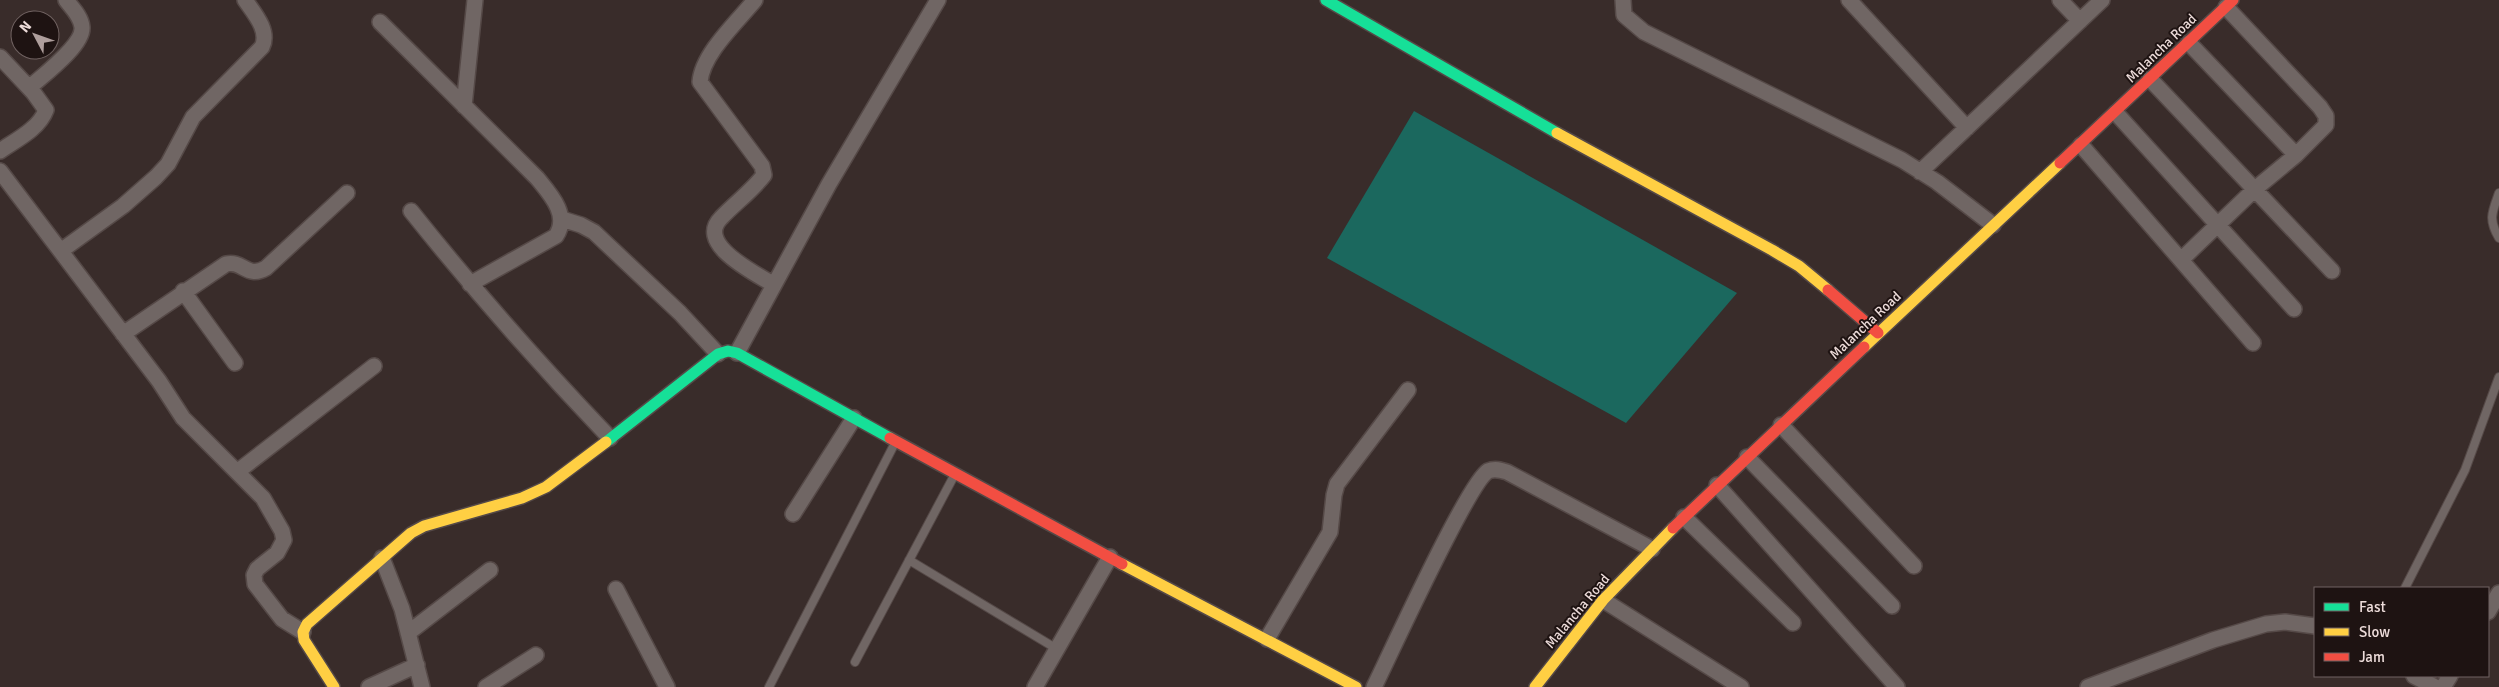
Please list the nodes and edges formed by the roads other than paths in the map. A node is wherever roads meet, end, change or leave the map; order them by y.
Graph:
1 (66, 0) edge
2 (245, 0) edge
3 (475, 0) edge
4 (755, 0) edge
5 (938, 0) edge
6 (1326, 0) edge
7 (1622, 0) edge
8 (1848, 0) edge
9 (2060, 0) edge
10 (2102, 0) edge
11 (2230, 4) edge
12 (2080, 21) junction
13 (380, 22) dead end
14 (2189, 43) junction
15 (0, 57) edge
16 (2150, 79) junction
17 (29, 88) junction
18 (464, 106) junction
19 (2116, 113) junction
20 (1967, 128) junction
21 (2081, 144) junction
22 (0, 151) edge
23 (2296, 156) junction
24 (0, 171) edge
25 (1920, 172) junction
26 (2255, 189) junction
27 (347, 193) dead end
28 (2499, 194) edge
29 (411, 211) dead end
30 (562, 219) junction
31 (2217, 224) junction
32 (1992, 225) junction
33 (2499, 238) edge
34 (62, 250) junction
35 (2181, 260) junction
36 (2332, 271) dead end
37 (470, 284) junction
38 (774, 285) junction
39 (184, 291) junction
40 (2294, 309) dead end
41 (1878, 333) junction
42 (124, 334) junction
43 (2254, 343) dead end
44 (737, 353) junction
45 (718, 354) junction
46 (235, 363) dead end
47 (374, 366) dead end
48 (2499, 378) edge
49 (1408, 390) dead end
50 (854, 418) junction
51 (1781, 425) junction
52 (610, 438) junction
53 (896, 441) junction
54 (1747, 457) junction
55 (237, 472) junction
56 (955, 474) junction
57 (1718, 485) junction
58 (793, 514) dead end
59 (1684, 517) junction
60 (1652, 549) junction
61 (1110, 557) junction
62 (382, 558) junction
63 (909, 560) junction
64 (1914, 566) dead end
65 (490, 570) dead end
66 (2406, 587) edge
67 (616, 588) dead end
68 (2499, 593) edge
69 (1603, 600) junction
70 (1892, 606) dead end
71 (2489, 610) edge
72 (1793, 623) dead end
73 (2314, 626) edge
74 (303, 632) junction
75 (408, 632) junction
76 (1267, 639) junction
77 (1057, 649) junction
78 (536, 655) dead end
79 (855, 662) dead end
80 (418, 665) junction
81 (2416, 677) edge
82 (334, 687) edge
83 (369, 687) edge
84 (422, 687) edge
85 (486, 687) edge
86 (667, 687) edge
87 (768, 687) edge
88 (1035, 687) edge
89 (1356, 687) edge
90 (1374, 687) edge
91 (1535, 687) edge
92 (1741, 687) edge
93 (1897, 687) edge
94 (2088, 687) edge
95 (2435, 687) edge

1 - 17 street
2 - 34 street
3 - 18 street
4 - 38 street
5 - 38 street
6 - 41 street
7 - 25 street
8 - 20 street
9 - 12 street
10 - 12 street
11 - 14 street, Malancha Road
11 - 23 street
12 - 20 street
13 - 18 street
14 - 16 street, Malancha Road
14 - 23 street
15 - 17 street
16 - 19 street, Malancha Road
16 - 26 street
17 - 22 street
18 - 30 street
19 - 21 street, Malancha Road
19 - 31 street
20 - 25 street
21 - 32 street, Malancha Road
21 - 35 street
23 - 26 street
24 - 34 street
25 - 32 street
26 - 31 street
26 - 36 street
27 - 39 street
28 - 33 lane
29 - 37 street
30 - 37 street
30 - 45 street
31 - 35 street
31 - 40 street
32 - 41 street, Malancha Road
34 - 42 street
35 - 43 street
37 - 52 street
38 - 44 street
39 - 42 street
39 - 46 street
41 - 51 street, Malancha Road
42 - 55 street
44 - 45 street
44 - 50 street
45 - 52 street
47 - 55 street
48 - 66 lane
49 - 76 street
50 - 53 street
50 - 58 street
51 - 54 street, Malancha Road
51 - 64 street
52 - 62 street
53 - 56 street
53 - 87 lane
54 - 57 street, Malancha Road
54 - 70 street
55 - 74 street
56 - 61 street
56 - 63 lane
57 - 59 street, Malancha Road
57 - 93 street
59 - 60 street, Malancha Road
59 - 72 street
60 - 69 street, Malancha Road
60 - 90 street
61 - 76 street
61 - 77 street
62 - 74 street
62 - 75 street
63 - 77 lane
63 - 79 lane
65 - 75 street
67 - 86 street
68 - 71 street
69 - 91 street, Malancha Road
69 - 92 street
73 - 94 street
74 - 82 street
75 - 80 street
76 - 89 street
77 - 88 street
78 - 85 street
80 - 83 street
80 - 84 street
81 - 95 street

